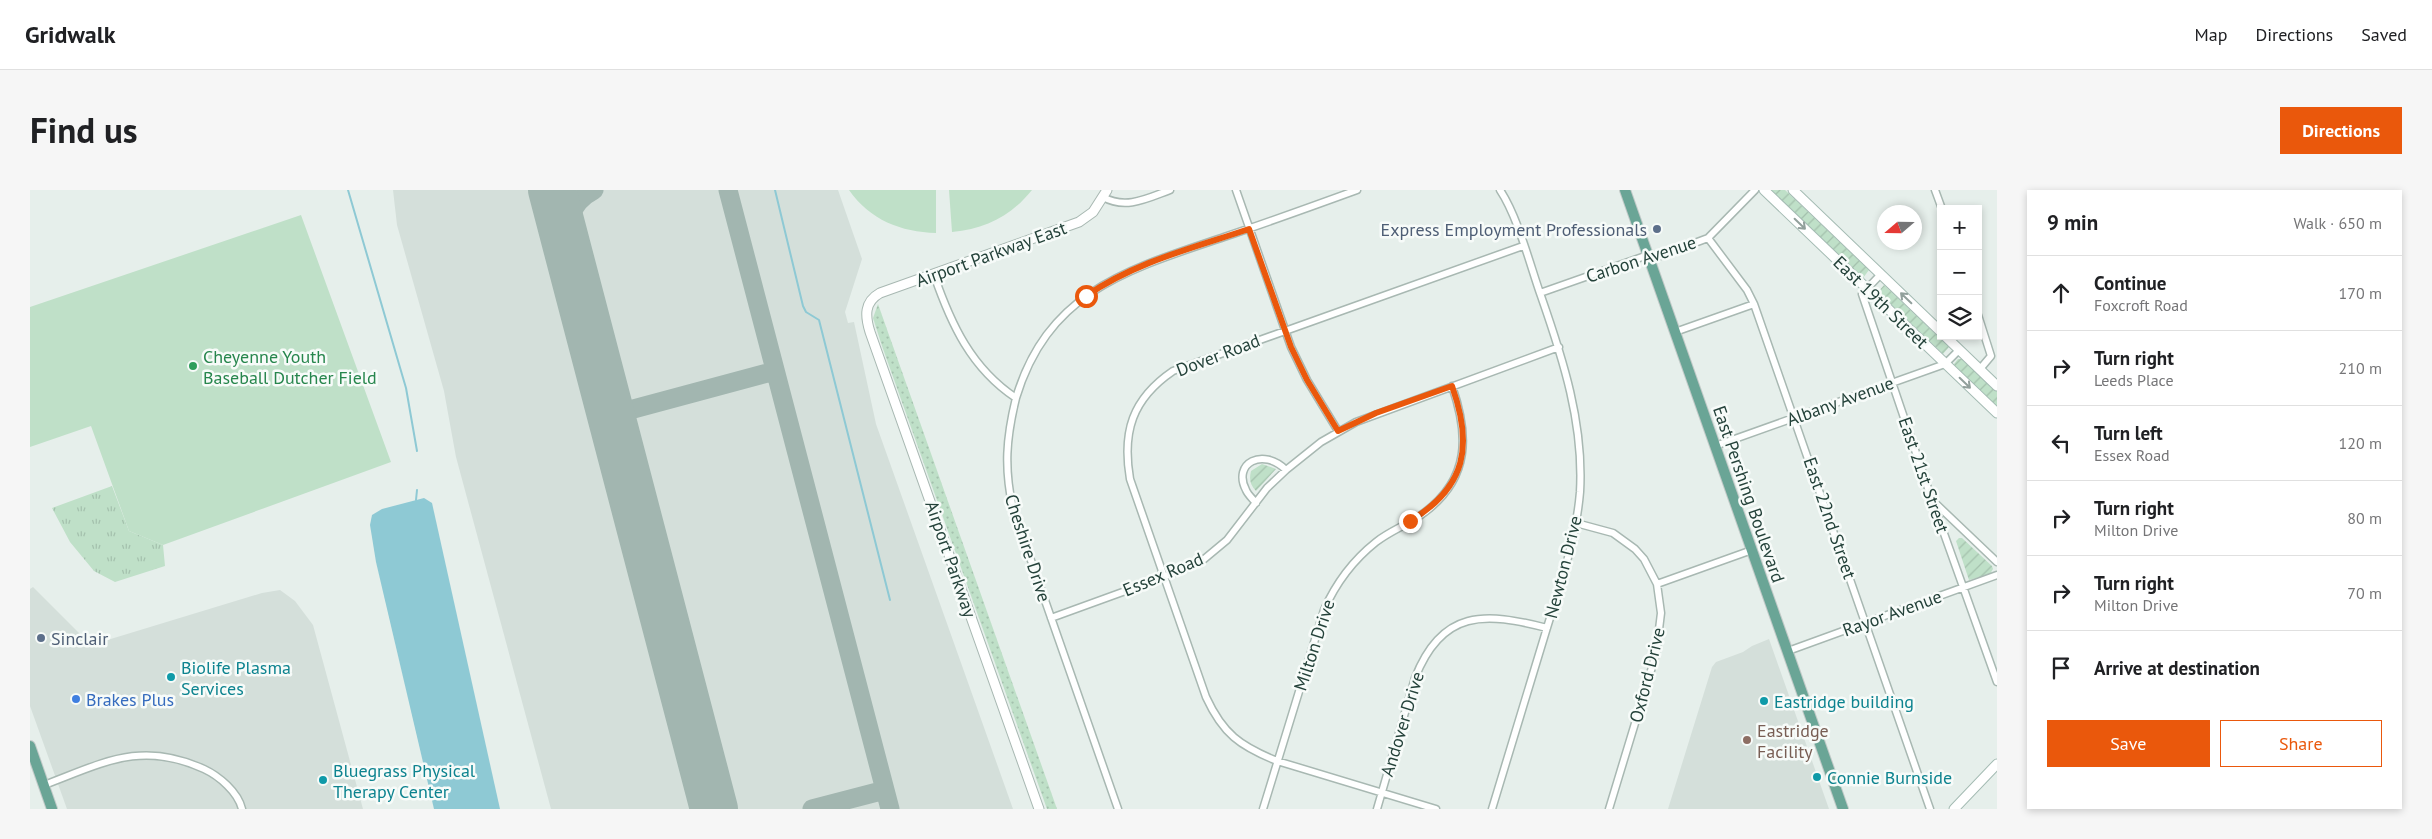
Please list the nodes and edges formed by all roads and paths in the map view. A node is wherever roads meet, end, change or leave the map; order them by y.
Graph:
1 (1170, 190) edge
2 (1236, 190) edge
3 (1357, 190) edge
4 (1500, 190) edge
5 (1625, 190) edge
6 (1755, 190) edge
7 (1764, 190) edge
8 (1793, 190) edge
9 (1935, 190) edge
10 (1105, 193) edge
11 (1941, 205) edge
12 (1249, 229) junction
13 (1708, 238) junction
14 (1523, 246) junction
15 (1648, 255) junction
16 (1881, 274) junction
17 (934, 275) junction
18 (1867, 288) junction
19 (1540, 293) junction
20 (1754, 304) junction
21 (867, 308) joint
22 (1937, 328) edge
23 (1982, 329) edge
24 (1285, 331) junction
25 (1675, 332) junction
26 (1950, 340) edge
27 (1559, 347) junction
28 (1959, 350) junction
29 (1945, 364) junction
30 (1980, 369) junction
31 (1893, 382) junction
32 (1997, 385) edge
33 (1452, 386) junction
34 (1016, 398) junction
35 (1997, 413) edge
36 (1794, 418) junction
37 (1338, 431) junction
38 (1715, 446) junction
39 (1286, 470) junction
40 (1932, 500) junction
41 (1256, 503) junction
42 (1576, 523) junction
43 (1752, 550) junction
44 (1997, 562) edge
45 (1997, 575) edge
46 (1164, 577) junction
47 (1657, 584) junction
48 (1964, 587) junction
49 (1051, 618) junction
50 (1866, 622) junction
51 (1547, 628) junction
52 (1788, 651) junction
53 (1997, 682) edge
54 (30, 746) edge
55 (1277, 761) junction
56 (1997, 764) edge
57 (44, 785) junction
58 (1382, 792) junction
59 (52, 809) edge
60 (242, 809) edge
61 (1039, 809) edge
62 (1118, 809) edge
63 (1263, 809) edge
64 (1376, 809) edge
65 (1436, 809) edge
66 (1492, 809) edge
67 (1609, 809) edge
68 (1843, 809) edge
69 (1930, 809) edge
70 (1954, 809) edge

1 - 10 street
2 - 12 street
3 - 12 street, Cheshire Drive
4 - 14 street, Newton Drive
5 - 15 main road, East Pershing Boulevard
6 - 13 street, Carbon Avenue
7 -> 18 street, East 19th Street
8 - 16 street, East 19th Street
9 - 11 street
10 - 17 street, Airport Parkway East
12 - 24 street
12 - 34 street, Cheshire Drive
13 - 15 street, Carbon Avenue
13 - 20 street, East 22nd Street
14 - 19 street, Newton Drive
14 - 24 street, Dover Road
15 - 19 street, Carbon Avenue
15 - 25 main road, East Pershing Boulevard
16 - 18 street
22 -> 16 street, East 19th Street
17 - 21 street, Airport Parkway East
17 - 34 street
18 - 29 street, East 19th Street
18 - 31 street, East 21st Street
19 - 27 street, Newton Drive
20 - 25 street
20 - 36 street, East 22nd Street
21 - 61 street, Airport Parkway
23 - 30 street
24 - 37 street
24 - 46 street, Dover Road
25 - 38 main road, East Pershing Boulevard
26 - 28 street, East 19th Street
27 - 33 street, Essex Road
27 - 42 street, Newton Drive
28 - 29 street, Albany Avenue
28 - 30 street, East 19th Street
29 - 31 street, Albany Avenue
29 -> 35 street, East 19th Street
30 - 32 street, East 19th Street
31 - 36 street, Albany Avenue
31 - 40 street, East 21st Street
33 - 37 street, Essex Road
33 - 55 street, Milton Drive
34 - 49 street, Cheshire Drive
36 - 38 street, Albany Avenue
36 - 50 street, East 22nd Street
37 - 39 street, Essex Road
38 - 43 main road, East Pershing Boulevard
39 - 41 street, Essex Road
39 - 41 street
40 - 44 street
40 - 48 street, East 21st Street
41 - 46 street, Essex Road
42 - 47 street, Oxford Drive
42 - 51 street, Newton Drive
43 - 47 street
43 - 52 main road, East Pershing Boulevard
45 - 48 street, Rayor Avenue
46 - 49 street, Essex Road
46 - 55 street, Dover Road
47 - 67 street, Oxford Drive
48 - 50 street, Rayor Avenue
48 - 53 street, East 21st Street
49 - 62 street, Cheshire Drive
50 - 52 street, Rayor Avenue
50 - 69 street, East 22nd Street
51 - 58 street, Andover Drive
51 - 66 street, Newton Drive
52 - 68 main road, East Pershing Boulevard
54 - 57 main road
55 - 58 street, Dover Road
55 - 63 street, Milton Drive
56 - 70 street
57 - 59 main road
57 - 60 street
58 - 64 street, Andover Drive
58 - 65 street, Dover Road

